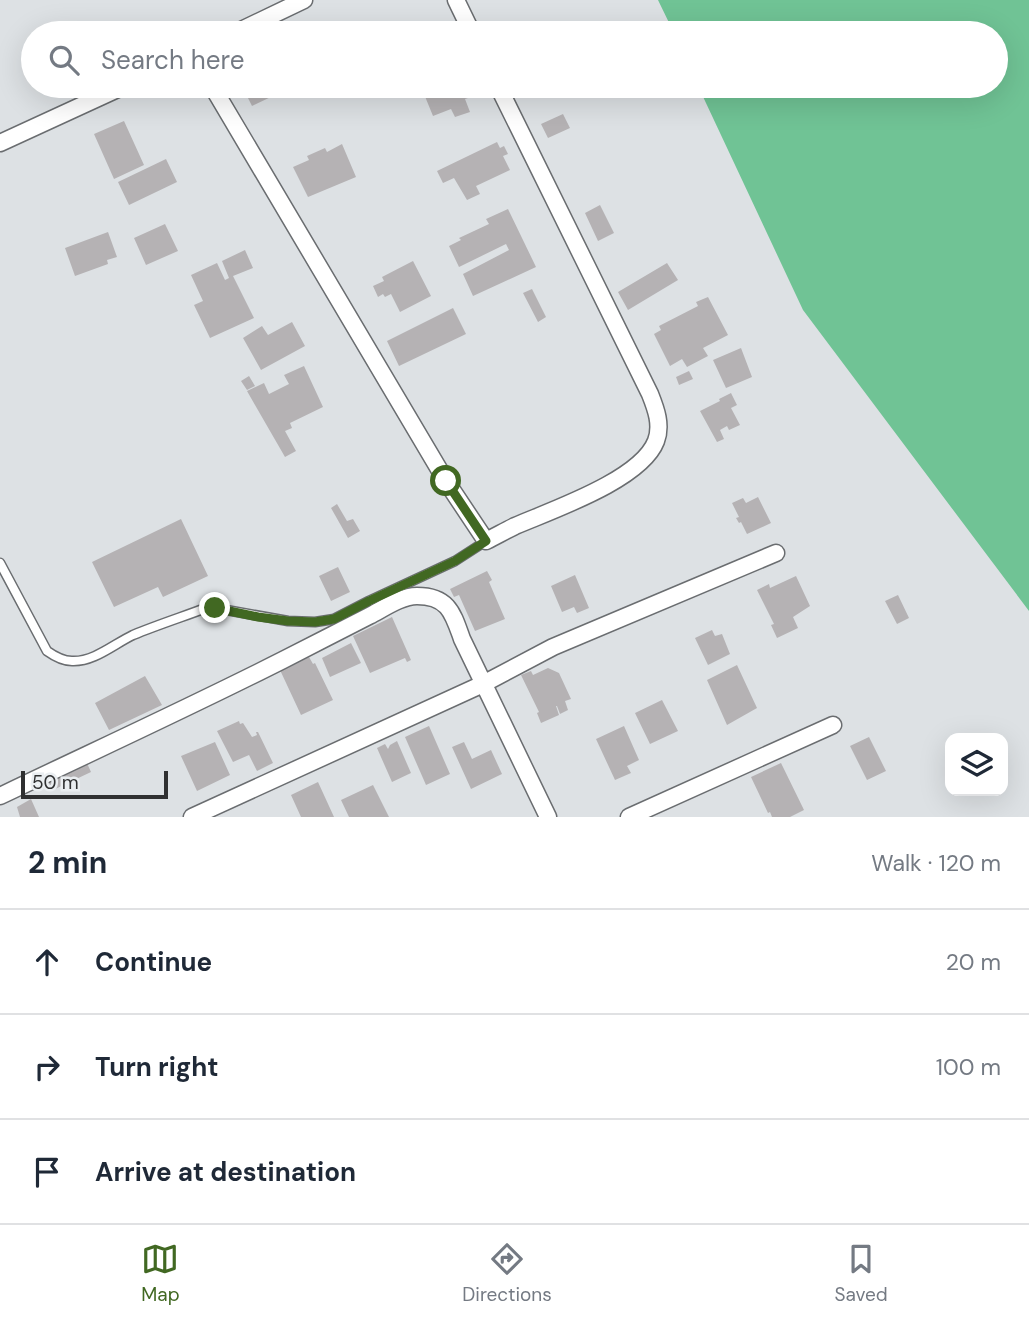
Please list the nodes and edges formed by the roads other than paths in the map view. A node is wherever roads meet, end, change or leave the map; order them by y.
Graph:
1 (304, 0) edge
2 (456, 0) edge
3 (261, 21) edge
4 (466, 21) edge
5 (98, 98) edge
6 (219, 98) edge
7 (504, 98) edge
8 (0, 143) edge
9 (486, 541) junction
10 (776, 553) dead end
11 (0, 563) edge
12 (483, 684) junction
13 (833, 725) dead end
14 (0, 796) edge
15 (192, 817) edge
16 (548, 817) edge
17 (629, 817) edge

1 - 3 street
2 - 4 street
5 - 8 street
6 - 9 street
7 - 9 street
9 - 11 lane
10 - 12 street
12 - 14 street
12 - 15 street
12 - 16 street
13 - 17 street

